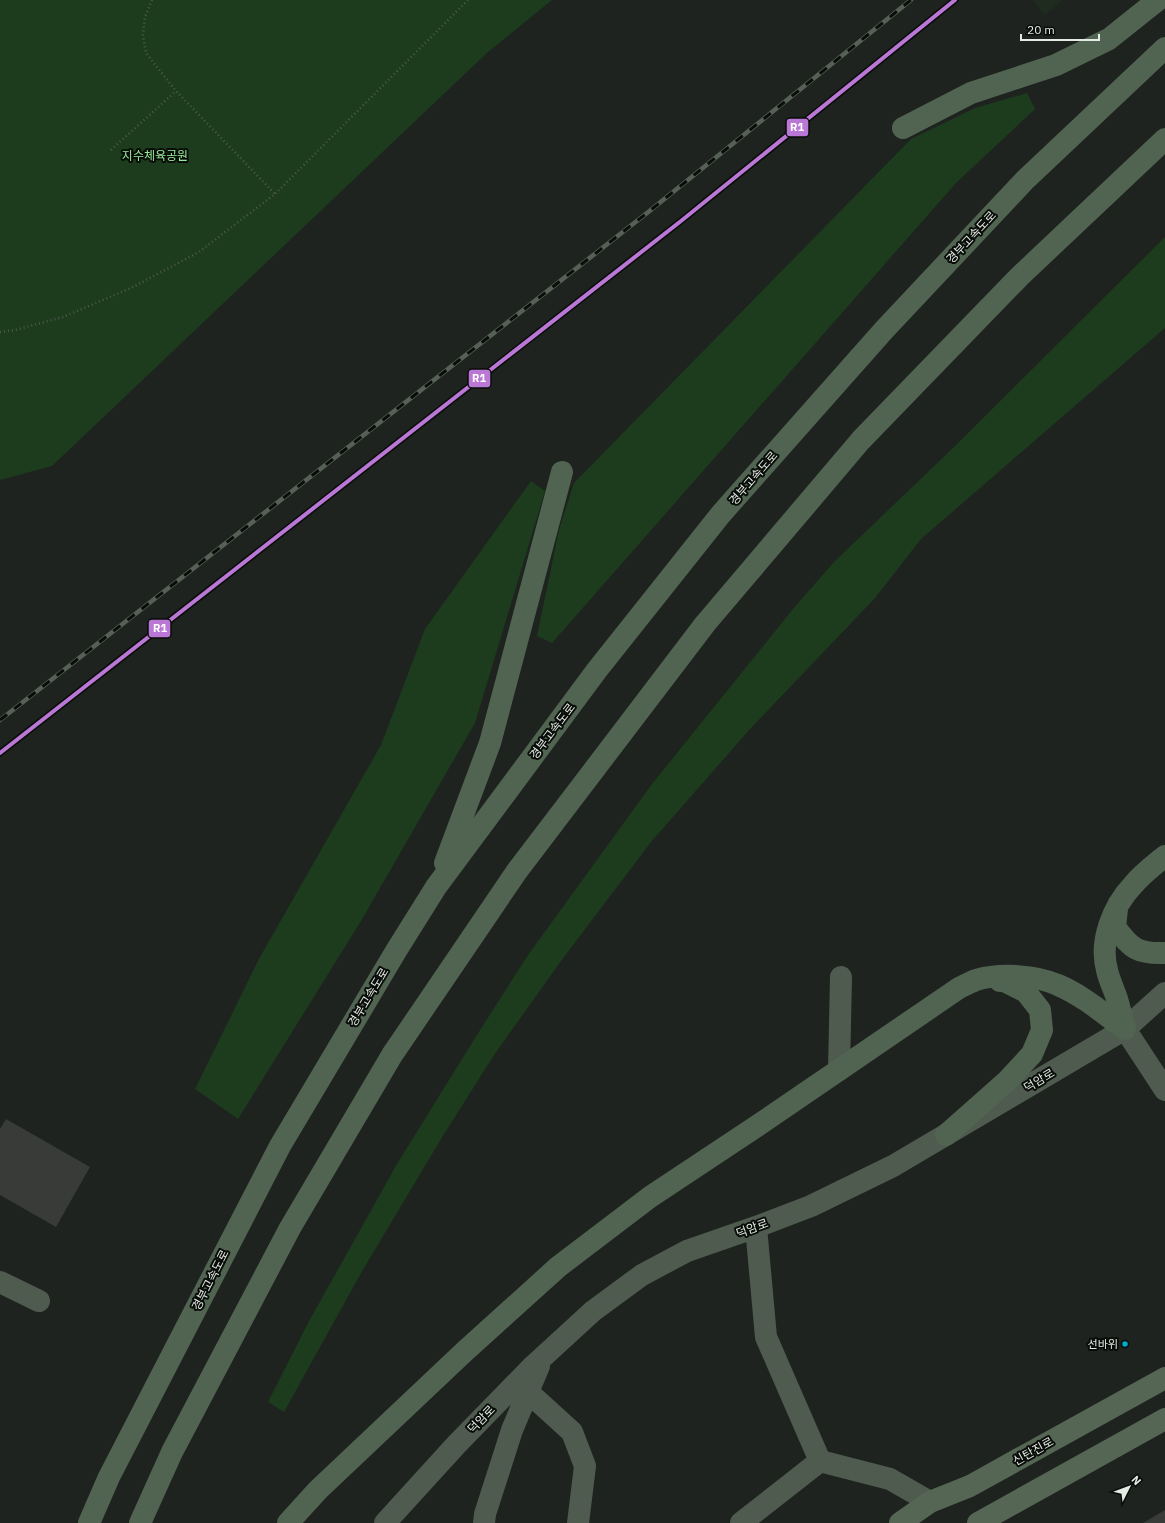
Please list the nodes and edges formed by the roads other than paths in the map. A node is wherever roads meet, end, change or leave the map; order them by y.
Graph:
1 (1158, 0) edge
2 (1165, 48) edge
3 (903, 128) dead end
4 (1165, 139) edge
5 (562, 472) dead end
6 (1165, 856) edge
7 (436, 887) junction
8 (1117, 907) junction
9 (1165, 953) edge
10 (841, 977) dead end
11 (977, 980) junction
12 (1165, 993) edge
13 (1125, 1029) junction
14 (839, 1070) junction
15 (1165, 1090) edge
16 (946, 1135) junction
17 (756, 1227) junction
18 (0, 1282) edge
19 (39, 1301) dead end
20 (544, 1356) junction
21 (1165, 1378) edge
22 (528, 1392) junction
23 (1165, 1419) edge
24 (820, 1461) junction
25 (930, 1502) junction
26 (89, 1523) edge
27 (140, 1523) edge
28 (288, 1523) edge
29 (385, 1523) edge
30 (484, 1523) edge
31 (578, 1523) edge
32 (741, 1523) edge
33 (900, 1523) edge
34 (978, 1523) edge

1 - 3 highway
2 - 7 highway, 경부고속도로
4 - 27 highway
5 - 7 highway
6 - 8 highway
7 - 26 highway, 경부고속도로
8 - 9 highway
8 - 13 highway
10 - 14 street
11 - 13 highway
11 - 14 highway
11 - 16 highway
12 - 13 street, 덕암로
13 - 15 street
13 - 16 street, 덕암로
14 - 28 highway
16 - 17 street, 덕암로
17 - 20 street, 덕암로
17 - 24 street
18 - 19 street
20 - 22 street
20 - 29 street, 덕암로
21 - 25 main road, 신탄진로
22 - 30 street
22 - 31 street
23 - 34 main road
24 - 25 street
24 - 32 street
25 - 33 main road, 신탄진로

